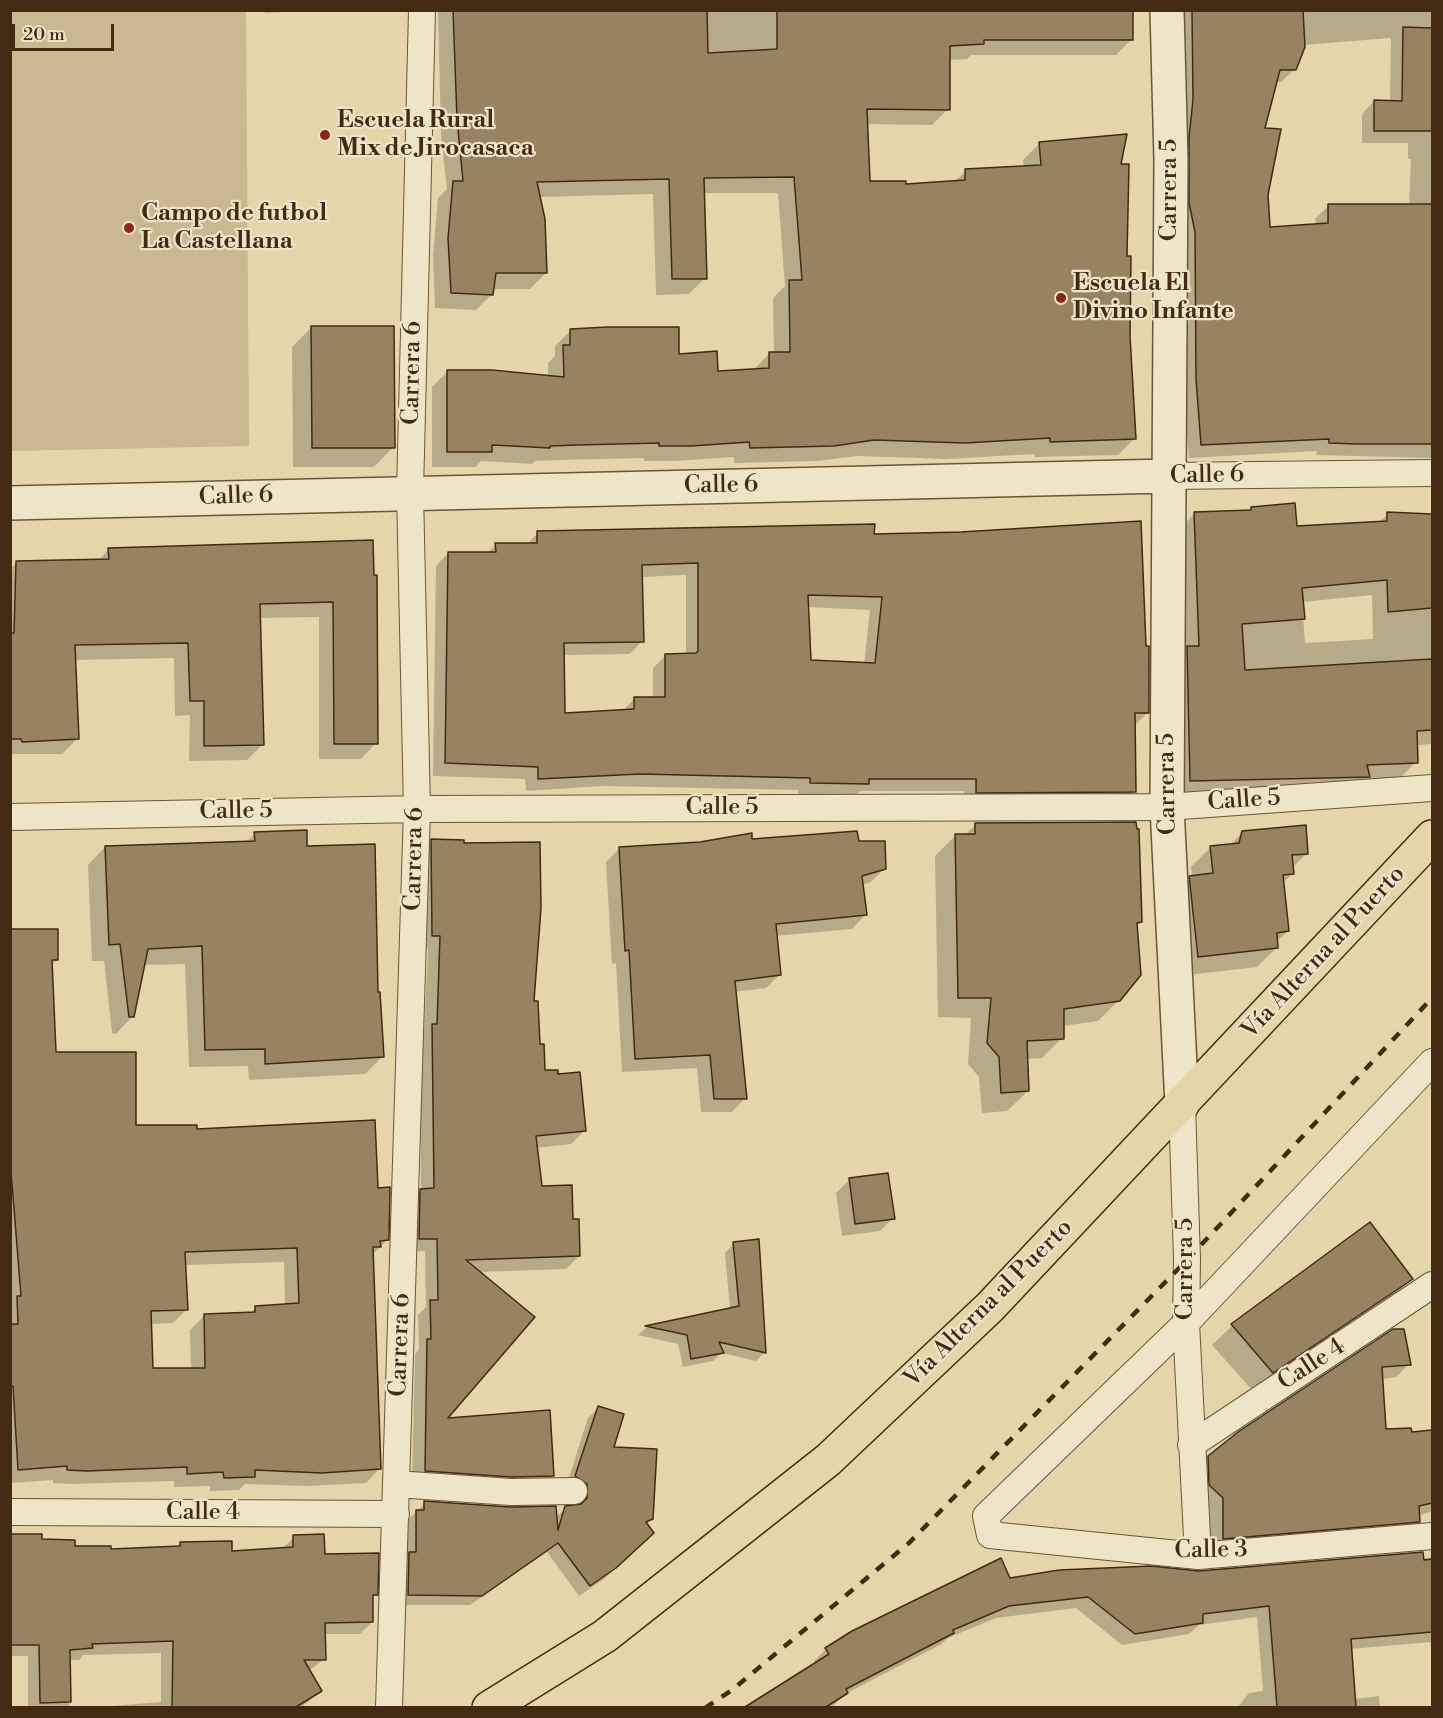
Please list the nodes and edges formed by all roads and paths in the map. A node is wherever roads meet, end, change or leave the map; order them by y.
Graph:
1 (422, 10) edge
2 (1167, 10) edge
3 (1432, 473) edge
4 (1167, 476) junction
5 (410, 492) junction
6 (10, 503) edge
7 (1432, 788) edge
8 (1167, 807) junction
9 (417, 809) junction
10 (10, 817) edge
11 (1432, 837) edge
12 (1432, 1062) edge
13 (1182, 1105) junction
14 (1432, 1285) edge
15 (1186, 1323) junction
16 (1191, 1445) junction
17 (396, 1484) junction
18 (574, 1491) dead end
19 (10, 1512) edge
20 (396, 1514) junction
21 (1432, 1536) edge
22 (1198, 1556) junction
23 (389, 1707) edge
24 (489, 1707) edge

1 - 5 street, Carrera 6
2 - 4 street, Carrera 5
3 - 4 street, Calle 6
4 - 5 street, Calle 6
4 - 8 street, Carrera 5
5 - 6 street, Calle 6
5 - 9 street, Carrera 6
7 - 8 street, Calle 5
8 - 9 street, Calle 5
8 - 13 street, Carrera 5
9 - 10 street, Calle 5
9 - 17 street, Carrera 6
11 - 13 main road, Vía Alterna al Puerto
12 - 15 street
13 - 15 street, Carrera 5
13 - 24 main road, Vía Alterna al Puerto
14 - 16 street, Calle 4
15 - 16 street, Carrera 5
15 - 22 street, Calle 3
16 - 22 street, Carrera 5
17 - 18 street
17 - 20 street, Carrera 6
19 - 20 street, Calle 4
20 - 23 street, Carrera 6
21 - 22 street, Calle 3

